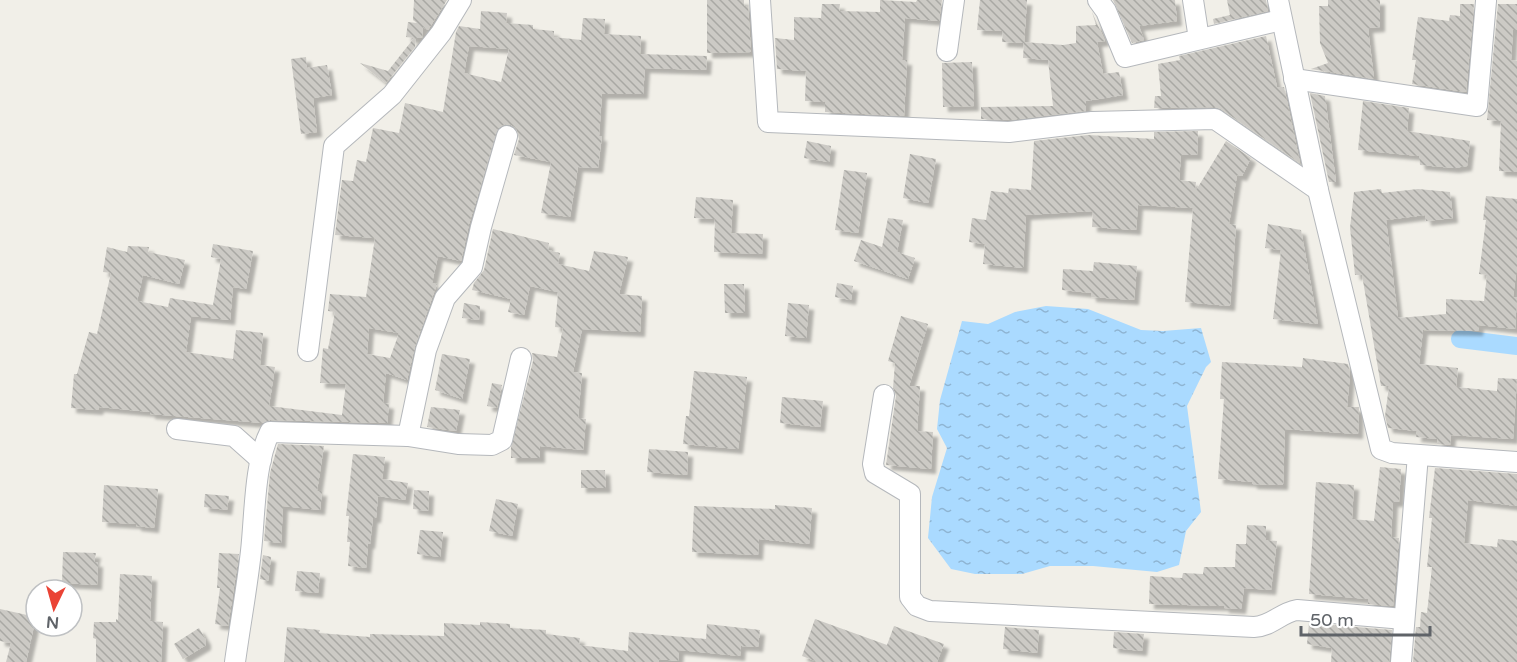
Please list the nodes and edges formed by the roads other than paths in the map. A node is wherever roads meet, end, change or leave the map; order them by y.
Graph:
1 (461, 0) edge
2 (761, 0) edge
3 (954, 0) edge
4 (1098, 0) edge
5 (1193, 0) edge
6 (1278, 0) edge
7 (1486, 1) edge
8 (1281, 20) junction
9 (1199, 39) junction
10 (947, 51) dead end
11 (1294, 79) junction
12 (507, 136) dead end
13 (1318, 190) junction
14 (308, 351) dead end
15 (521, 358) dead end
16 (884, 395) dead end
17 (177, 429) dead end
18 (408, 436) junction
19 (1418, 455) junction
20 (261, 460) junction
21 (1517, 462) edge
22 (1404, 619) junction
23 (235, 662) edge
24 (1401, 662) edge

1 - 14 street
2 - 13 street
3 - 10 street
4 - 9 street
5 - 9 street
6 - 8 street
7 - 11 street
8 - 9 street
8 - 11 street
11 - 13 street
12 - 18 street
13 - 19 street
15 - 18 street
16 - 22 street
17 - 20 street
18 - 20 street
19 - 21 street
19 - 22 street
20 - 23 street
22 - 24 street

